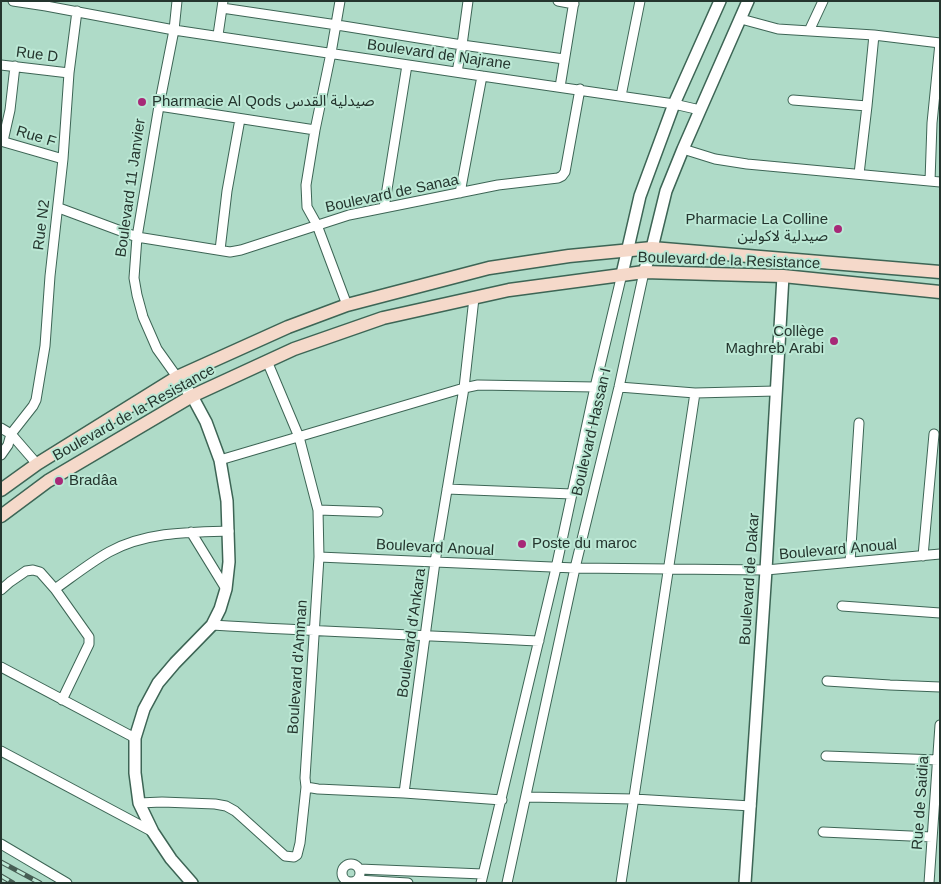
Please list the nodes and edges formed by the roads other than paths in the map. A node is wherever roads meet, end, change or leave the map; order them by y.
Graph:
1 (12, 1) edge
2 (176, 1) edge
3 (340, 1) edge
4 (468, 1) edge
5 (558, 1) edge
6 (640, 1) edge
7 (720, 1) edge
8 (748, 1) edge
9 (823, 1) edge
10 (46, 3) edge
11 (574, 3) edge
12 (223, 5) edge
13 (77, 11) junction
14 (741, 19) junction
15 (336, 25) junction
16 (174, 30) junction
17 (808, 31) junction
18 (874, 35) junction
19 (218, 36) junction
20 (940, 43) edge
21 (462, 46) junction
22 (331, 53) junction
23 (564, 59) junction
24 (407, 64) junction
25 (1, 65) edge
26 (15, 66) junction
27 (457, 72) junction
28 (69, 73) junction
29 (482, 76) junction
30 (560, 86) junction
31 (580, 89) junction
32 (621, 96) junction
33 (793, 100) dead end
34 (674, 104) junction
35 (159, 106) junction
36 (868, 106) junction
37 (6, 108) edge
38 (700, 110) junction
39 (240, 119) junction
40 (315, 130) junction
41 (2, 141) edge
42 (683, 149) junction
43 (63, 159) junction
44 (859, 174) junction
45 (930, 181) junction
46 (940, 182) edge
47 (460, 193) junction
48 (58, 208) junction
49 (384, 208) junction
50 (316, 225) junction
51 (137, 237) junction
52 (652, 248) junction
53 (220, 250) junction
54 (628, 250) junction
55 (644, 272) junction
56 (940, 272) edge
57 (622, 274) junction
58 (783, 276) junction
59 (940, 292) edge
60 (474, 298) junction
61 (347, 305) junction
62 (267, 361) junction
63 (177, 377) junction
64 (595, 387) junction
65 (619, 387) junction
66 (464, 388) junction
67 (776, 391) junction
68 (695, 393) junction
69 (192, 396) junction
70 (859, 423) dead end
71 (1, 428) edge
72 (11, 434) junction
73 (934, 434) dead end
74 (299, 437) junction
75 (1, 455) edge
76 (220, 460) junction
77 (37, 464) junction
78 (1, 490) edge
79 (447, 490) junction
80 (572, 494) junction
81 (318, 510) junction
82 (378, 512) dead end
83 (1, 516) edge
84 (191, 532) junction
85 (229, 532) junction
86 (940, 554) edge
87 (923, 556) junction
88 (318, 557) junction
89 (435, 562) junction
90 (850, 562) junction
91 (556, 568) junction
92 (575, 568) junction
93 (669, 570) junction
94 (766, 570) junction
95 (55, 589) junction
96 (226, 589) junction
97 (1, 590) edge
98 (842, 606) dead end
99 (940, 613) edge
100 (212, 625) junction
101 (314, 631) junction
102 (425, 635) junction
103 (539, 641) junction
104 (1, 667) edge
105 (827, 681) dead end
106 (940, 687) edge
107 (62, 700) junction
108 (940, 725) edge
109 (135, 738) junction
110 (1, 751) edge
111 (826, 756) dead end
112 (938, 760) junction
113 (306, 787) junction
114 (404, 793) junction
115 (526, 797) junction
116 (634, 799) junction
117 (502, 800) junction
118 (140, 803) junction
119 (751, 806) junction
120 (153, 832) junction
121 (823, 832) dead end
122 (932, 836) junction
123 (1, 844) edge
124 (359, 869) junction
125 (402, 870) junction
126 (482, 879) edge
127 (357, 880) junction
128 (401, 882) edge
129 (66, 883) edge
130 (192, 883) edge
131 (408, 883) edge
132 (507, 883) edge
133 (621, 883) edge
134 (745, 883) edge
135 (929, 883) edge

1 - 10 street, Boulevard de Najrane
2 - 16 street, Boulevard 11 Janvier
3 - 15 street
4 - 21 street
5 - 11 street
6 - 32 street
7 - 34 street, Boulevard Hassan I
8 - 14 street, Boulevard Hassan I
9 - 17 street
10 - 13 street, Boulevard de Najrane
11 - 23 street
12 - 15 street
12 - 19 street
13 - 16 street, Boulevard de Najrane
13 - 28 street, Rue N2
14 - 17 street
14 - 38 street, Boulevard Hassan I
15 - 21 street
15 - 22 street
16 - 19 street, Boulevard de Najrane
16 - 35 street, Boulevard 11 Janvier
17 - 18 street
18 - 20 street
18 - 36 street
19 - 22 street, Boulevard de Najrane
20 - 45 street
21 - 23 street
21 - 27 street
22 - 24 street, Boulevard de Najrane
22 - 40 street
23 - 30 street
24 - 27 street, Boulevard de Najrane
24 - 49 street
25 - 26 street, Rue D
26 - 28 street, Rue D
26 - 37 street
27 - 29 street, Boulevard de Najrane
28 - 43 street, Rue N2
29 - 30 street, Boulevard de Najrane
29 - 47 street
30 - 31 street, Boulevard de Najrane
31 - 32 street, Boulevard de Najrane
31 - 47 street, Boulevard de Sanaa
32 - 34 street, Boulevard de Najrane
33 - 36 street
34 - 38 street, Boulevard de Najrane
34 - 54 street, Boulevard Hassan I
35 - 39 street
35 - 51 street, Boulevard 11 Janvier
36 - 44 street
37 - 41 street
38 - 42 street, Boulevard Hassan I
39 - 40 street
39 - 53 street
40 - 50 street
41 - 43 street, Rue F
42 - 44 street
42 - 52 street, Boulevard Hassan I
43 - 48 street, Rue N2
44 - 45 street
45 - 46 street
47 - 49 street, Boulevard de Sanaa
48 - 51 street, Boulevard de Sanaa
48 - 72 street, Rue N2
49 - 50 street, Boulevard de Sanaa
50 - 53 street, Boulevard de Sanaa
50 - 61 street
51 - 53 street, Boulevard de Sanaa
51 - 63 street, Boulevard 11 Janvier
52 - 54 main road, Boulevard de la Resistance
52 - 55 street, Boulevard Hassan I
52 - 56 main road, Boulevard de la Resistance
54 - 57 street, Boulevard Hassan I
54 - 61 main road, Boulevard de la Resistance
55 - 57 main road, Boulevard de la Resistance
55 - 58 main road, Boulevard de la Resistance
55 - 65 street, Boulevard Hassan I
57 - 60 main road, Boulevard de la Resistance
57 - 64 street, Boulevard Hassan I
58 - 59 main road, Boulevard de la Resistance
58 - 67 street, Boulevard de Dakar
60 - 62 main road, Boulevard de la Resistance
60 - 66 street, Boulevard d'Ankara
61 - 63 main road, Boulevard de la Resistance
62 - 69 main road, Boulevard de la Resistance
62 - 74 street, Boulevard d'Amman
63 - 69 street, Boulevard 11 Janvier
63 - 77 main road, Boulevard de la Resistance
64 - 66 street
64 - 80 street, Boulevard Hassan I
65 - 68 street
65 - 92 street, Boulevard Hassan I
66 - 74 street
66 - 79 street, Boulevard d'Ankara
67 - 68 street
67 - 94 street, Boulevard de Dakar
68 - 93 street
69 - 76 street, Boulevard 11 Janvier
69 - 83 main road, Boulevard de la Resistance
70 - 90 street
71 - 72 street
72 - 75 street, Rue N2
72 - 77 street
73 - 87 street
74 - 76 street
74 - 81 street, Boulevard d'Amman
76 - 85 street, Boulevard 11 Janvier
77 - 78 main road, Boulevard de la Resistance
79 - 80 street
79 - 89 street, Boulevard d'Ankara
80 - 91 street, Boulevard Hassan I
81 - 82 street
81 - 88 street, Boulevard d'Amman
84 - 85 street
84 - 95 street
84 - 96 street
85 - 96 street, Boulevard 11 Janvier
86 - 87 street, Boulevard Anoual
87 - 90 street, Boulevard Anoual
88 - 89 street, Boulevard Anoual
88 - 101 street, Boulevard d'Amman
89 - 91 street, Boulevard Anoual
89 - 102 street, Boulevard d'Ankara
90 - 94 street, Boulevard Anoual
91 - 92 street, Boulevard Anoual
91 - 103 street, Boulevard Hassan I
92 - 93 street, Boulevard Anoual
92 - 115 street, Boulevard Hassan I
93 - 94 street, Boulevard Anoual
93 - 116 street
94 - 119 street, Boulevard de Dakar
95 - 97 street
95 - 107 street
96 - 100 street, Boulevard 11 Janvier
98 - 99 street
100 - 101 street
100 - 109 street, Boulevard 11 Janvier
101 - 102 street
101 - 113 street, Boulevard d'Amman
102 - 103 street
102 - 114 street, Boulevard d'Ankara
103 - 117 street, Boulevard Hassan I
104 - 107 street
105 - 106 street
107 - 109 street
108 - 112 street, Rue de Saidia
109 - 118 street, Boulevard 11 Janvier
110 - 120 street
111 - 112 street
112 - 122 street, Rue de Saidia
113 - 114 street
113 - 118 street, Boulevard d'Amman
114 - 117 street
115 - 116 street
115 - 132 street, Boulevard Hassan I
116 - 119 street
116 - 133 street
117 - 126 street, Boulevard Hassan I
118 - 120 street, Boulevard 11 Janvier
119 - 134 street, Boulevard de Dakar
120 - 130 street, Boulevard 11 Janvier
121 - 122 street
122 - 135 street, Rue de Saidia
123 - 129 street
124 - 125 street
124 - 127 street
124 - 127 street
125 - 126 street
125 - 128 street
127 - 128 street
128 - 131 street

